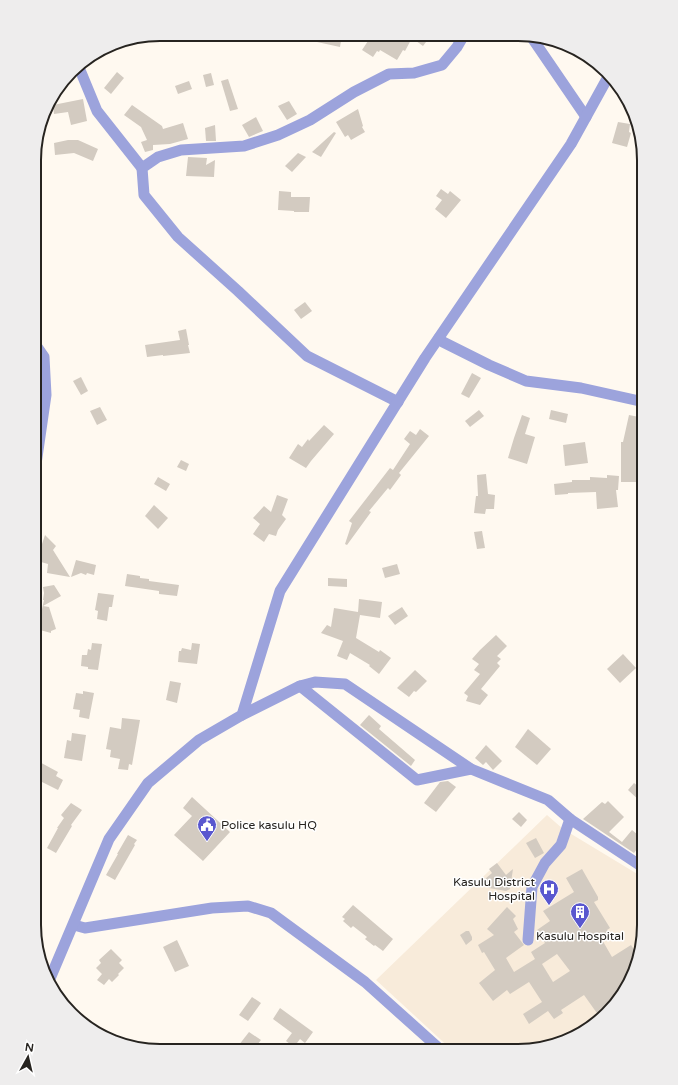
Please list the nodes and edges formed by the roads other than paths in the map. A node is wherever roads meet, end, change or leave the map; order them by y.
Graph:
1 (460, 41) edge
2 (535, 42) edge
3 (81, 72) edge
4 (606, 81) edge
5 (586, 117) junction
6 (142, 168) junction
7 (439, 338) junction
8 (41, 353) edge
9 (637, 400) edge
10 (398, 402) junction
11 (41, 430) edge
12 (300, 686) junction
13 (242, 715) junction
14 (471, 769) junction
15 (570, 819) junction
16 (637, 863) edge
17 (74, 924) junction
18 (528, 940) dead end
19 (52, 974) edge
20 (434, 1044) edge

1 - 6 street
2 - 5 street
3 - 6 street
4 - 5 street
5 - 7 street
6 - 10 street
7 - 9 street
7 - 10 street
8 - 11 street
10 - 13 street
12 - 13 street
12 - 14 street
12 - 14 street
13 - 17 street
14 - 15 street
15 - 16 street
15 - 18 street
17 - 19 street
17 - 20 street

